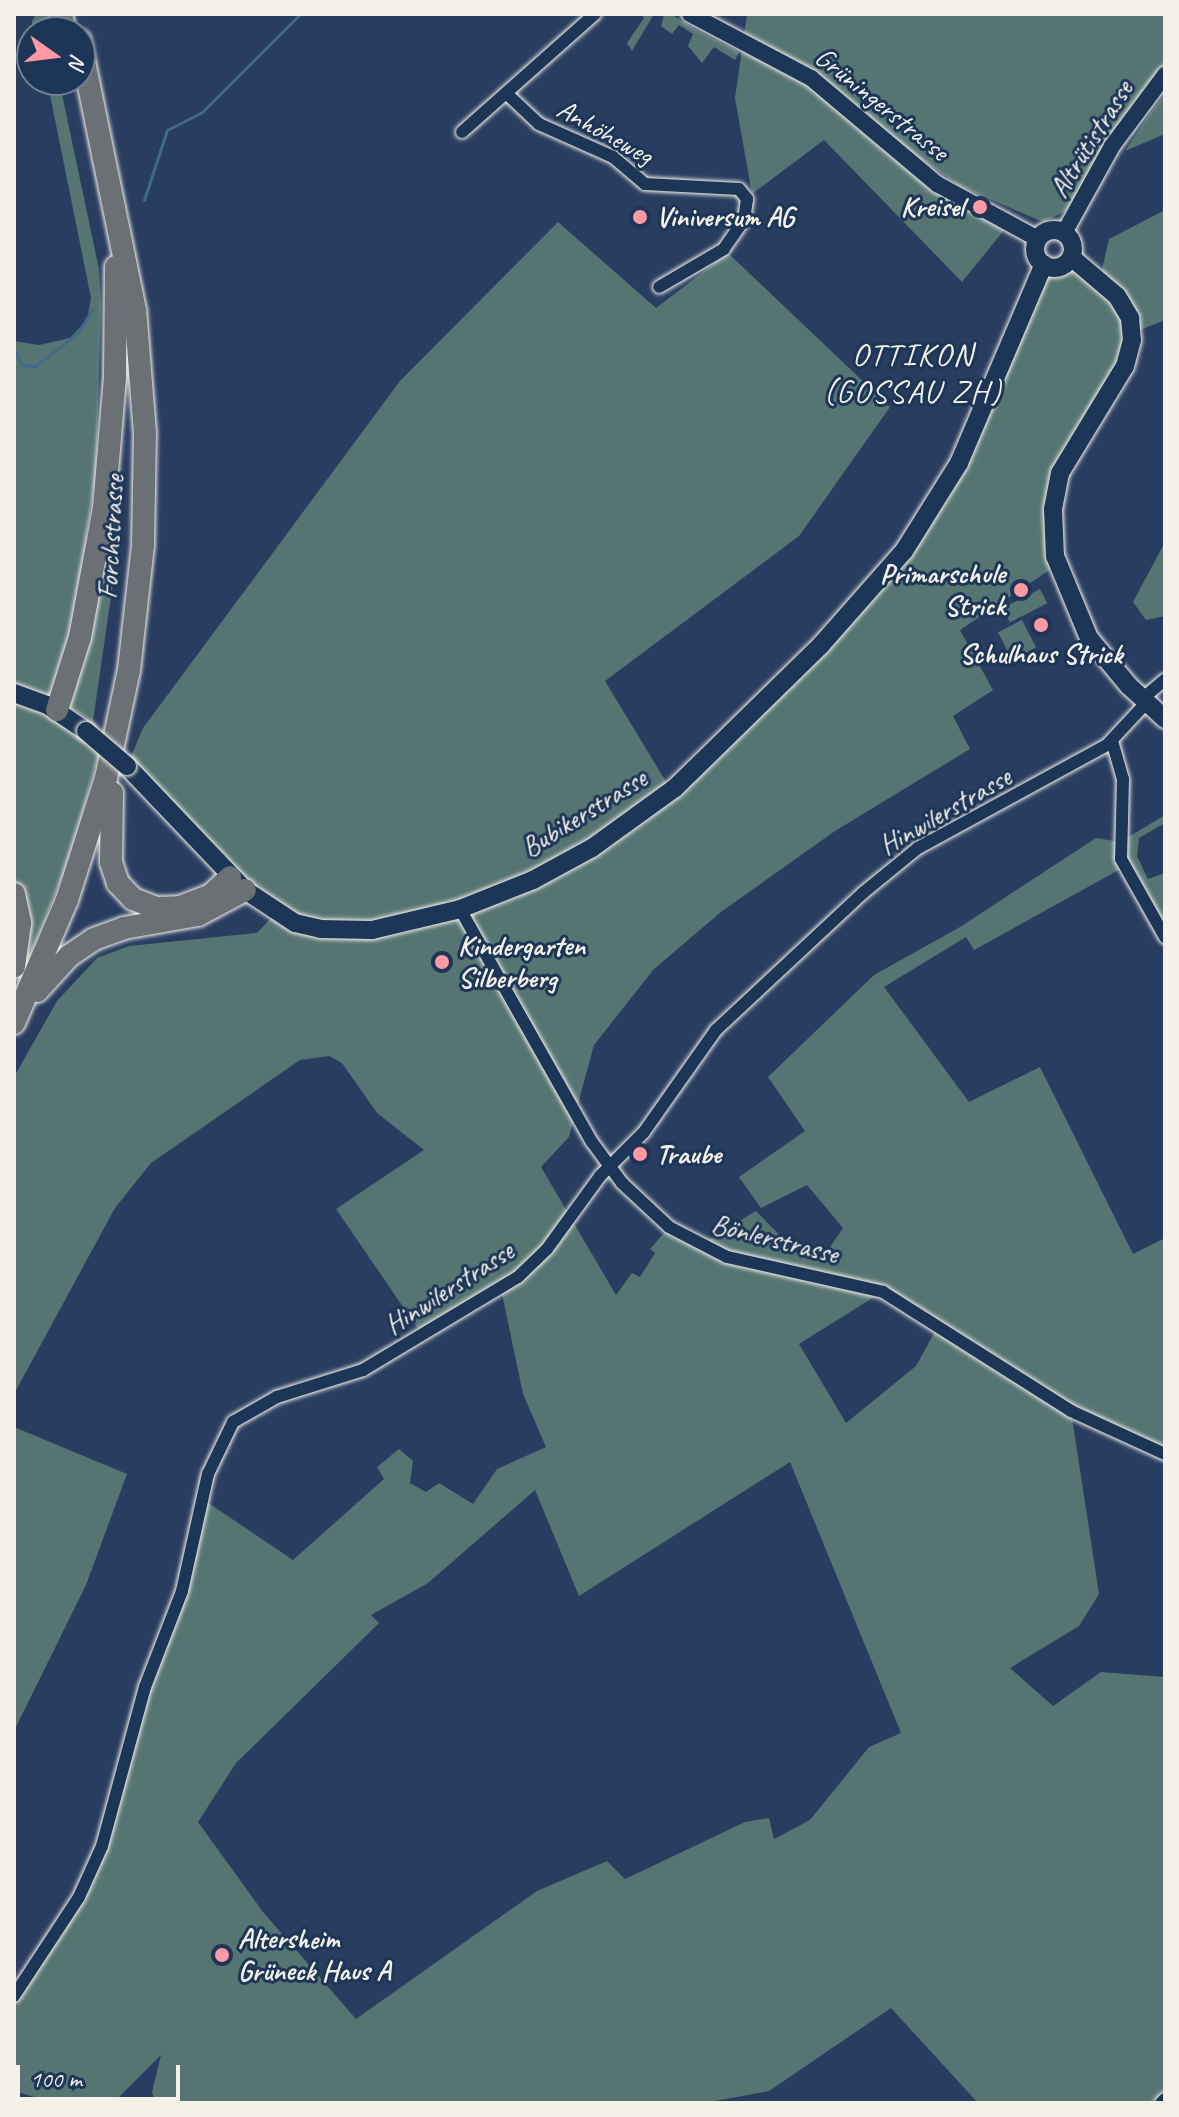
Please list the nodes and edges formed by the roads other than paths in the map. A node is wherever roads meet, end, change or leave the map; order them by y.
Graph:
1 (595, 14) edge
2 (690, 14) edge
3 (1165, 75) edge
4 (506, 93) junction
5 (80, 96) edge
6 (92, 96) edge
7 (462, 132) dead end
8 (1064, 233) junction
9 (1038, 239) junction
10 (1071, 257) junction
11 (1044, 264) junction
12 (116, 267) junction
13 (659, 287) dead end
14 (1165, 680) edge
15 (14, 693) edge
16 (1144, 701) junction
17 (57, 710) junction
18 (1165, 719) edge
19 (117, 731) junction
20 (1112, 741) junction
21 (238, 884) junction
22 (14, 894) edge
23 (460, 909) junction
24 (1165, 937) edge
25 (14, 967) edge
26 (15, 1011) edge
27 (609, 1167) junction
28 (1165, 1454) edge
29 (14, 1996) edge

1 - 4 street
2 - 9 street, Grüningerstrasse
3 - 8 street, Altrütistrasse
4 - 7 street
4 - 13 street, Anhöheweg
5 - 12 highway, Forchstrasse
6 - 19 highway, Forchstrasse
8 - 9 main road
8 - 10 main road
9 - 11 main road
10 - 11 main road
10 - 16 main road
11 - 23 main road, Bubikerstrasse
12 - 17 highway
12 - 26 highway, Forchstrasse
14 - 16 street, Hinwilerstrasse
15 - 17 main road, Bubikerstrasse
16 - 18 main road
16 - 20 street, Hinwilerstrasse
17 - 21 main road, Bubikerstrasse, bridge
19 - 21 highway
19 - 26 highway, Forchstrasse
20 - 24 street
20 - 27 street, Hinwilerstrasse
21 - 23 main road, Bubikerstrasse
21 - 26 highway
22 - 25 highway
23 - 27 street, Bönlerstrasse
27 - 28 street, Bönlerstrasse
27 - 29 street, Hinwilerstrasse

